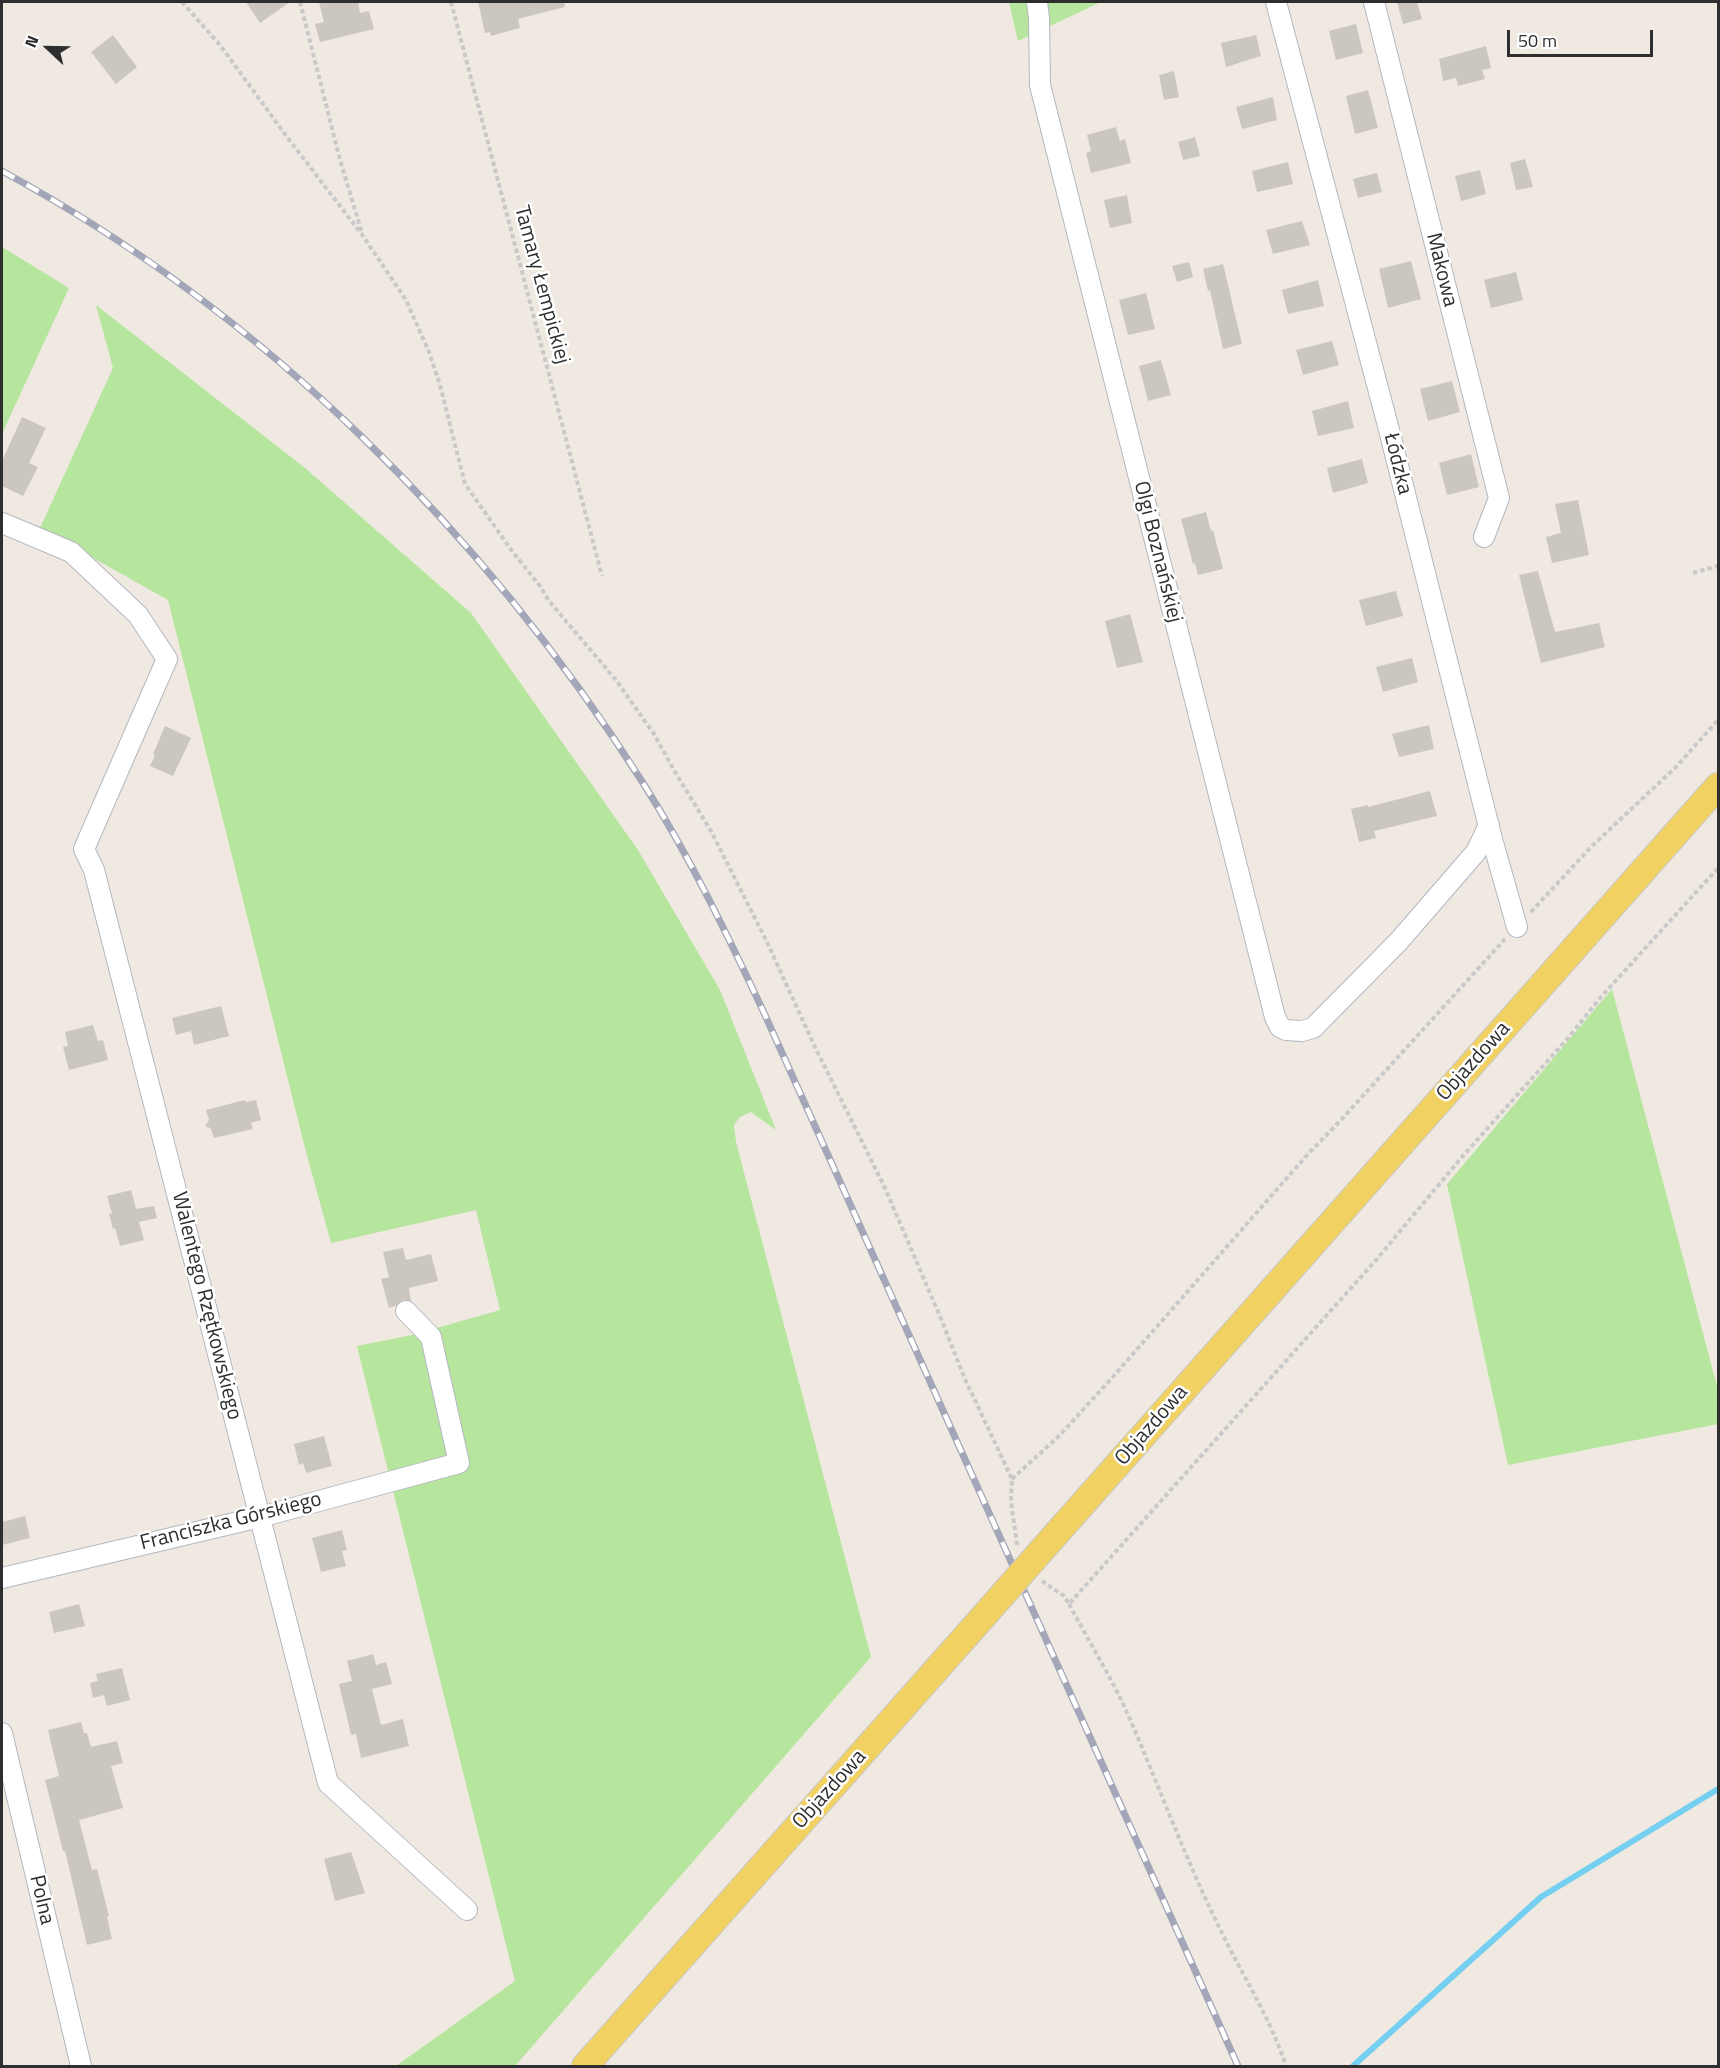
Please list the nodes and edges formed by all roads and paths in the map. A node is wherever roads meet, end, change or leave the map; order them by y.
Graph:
1 (182, 2) edge
2 (300, 2) edge
3 (452, 2) edge
4 (1276, 2) edge
5 (1374, 2) edge
6 (1038, 10) edge
7 (363, 236) junction
8 (2, 523) edge
9 (1484, 537) dead end
10 (1719, 566) edge
11 (1693, 573) dead end
12 (602, 576) dead end
13 (1719, 720) edge
14 (1719, 786) edge
15 (1489, 825) junction
16 (1719, 868) edge
17 (1517, 927) junction
18 (406, 1311) dead end
19 (1012, 1479) junction
20 (260, 1517) junction
21 (1019, 1550) dead end
22 (1036, 1574) dead end
23 (2, 1578) edge
24 (1069, 1604) junction
25 (2, 1733) edge
26 (467, 1910) dead end
27 (81, 2067) edge
28 (585, 2067) edge
29 (1286, 2067) edge

1 - 7 path
2 - 7 path
3 - 12 path, Tamary Łempickiej
4 - 15 street, Łódzka
5 - 9 street, Makowa
6 - 15 street, Olgi Boznańskiej
7 - 19 path
8 - 20 street, Walentego Rzętkowskiego
10 - 11 path
13 - 17 path
14 - 28 main road, Objazdowa, bridge
15 - 17 street, Łódzka
16 - 24 path
17 - 19 path
18 - 20 street, Franciszka Górskiego
19 - 21 path
20 - 23 street, Franciszka Górskiego
20 - 26 street, Walentego Rzętkowskiego
22 - 24 path
24 - 29 path
25 - 27 street, Polna

